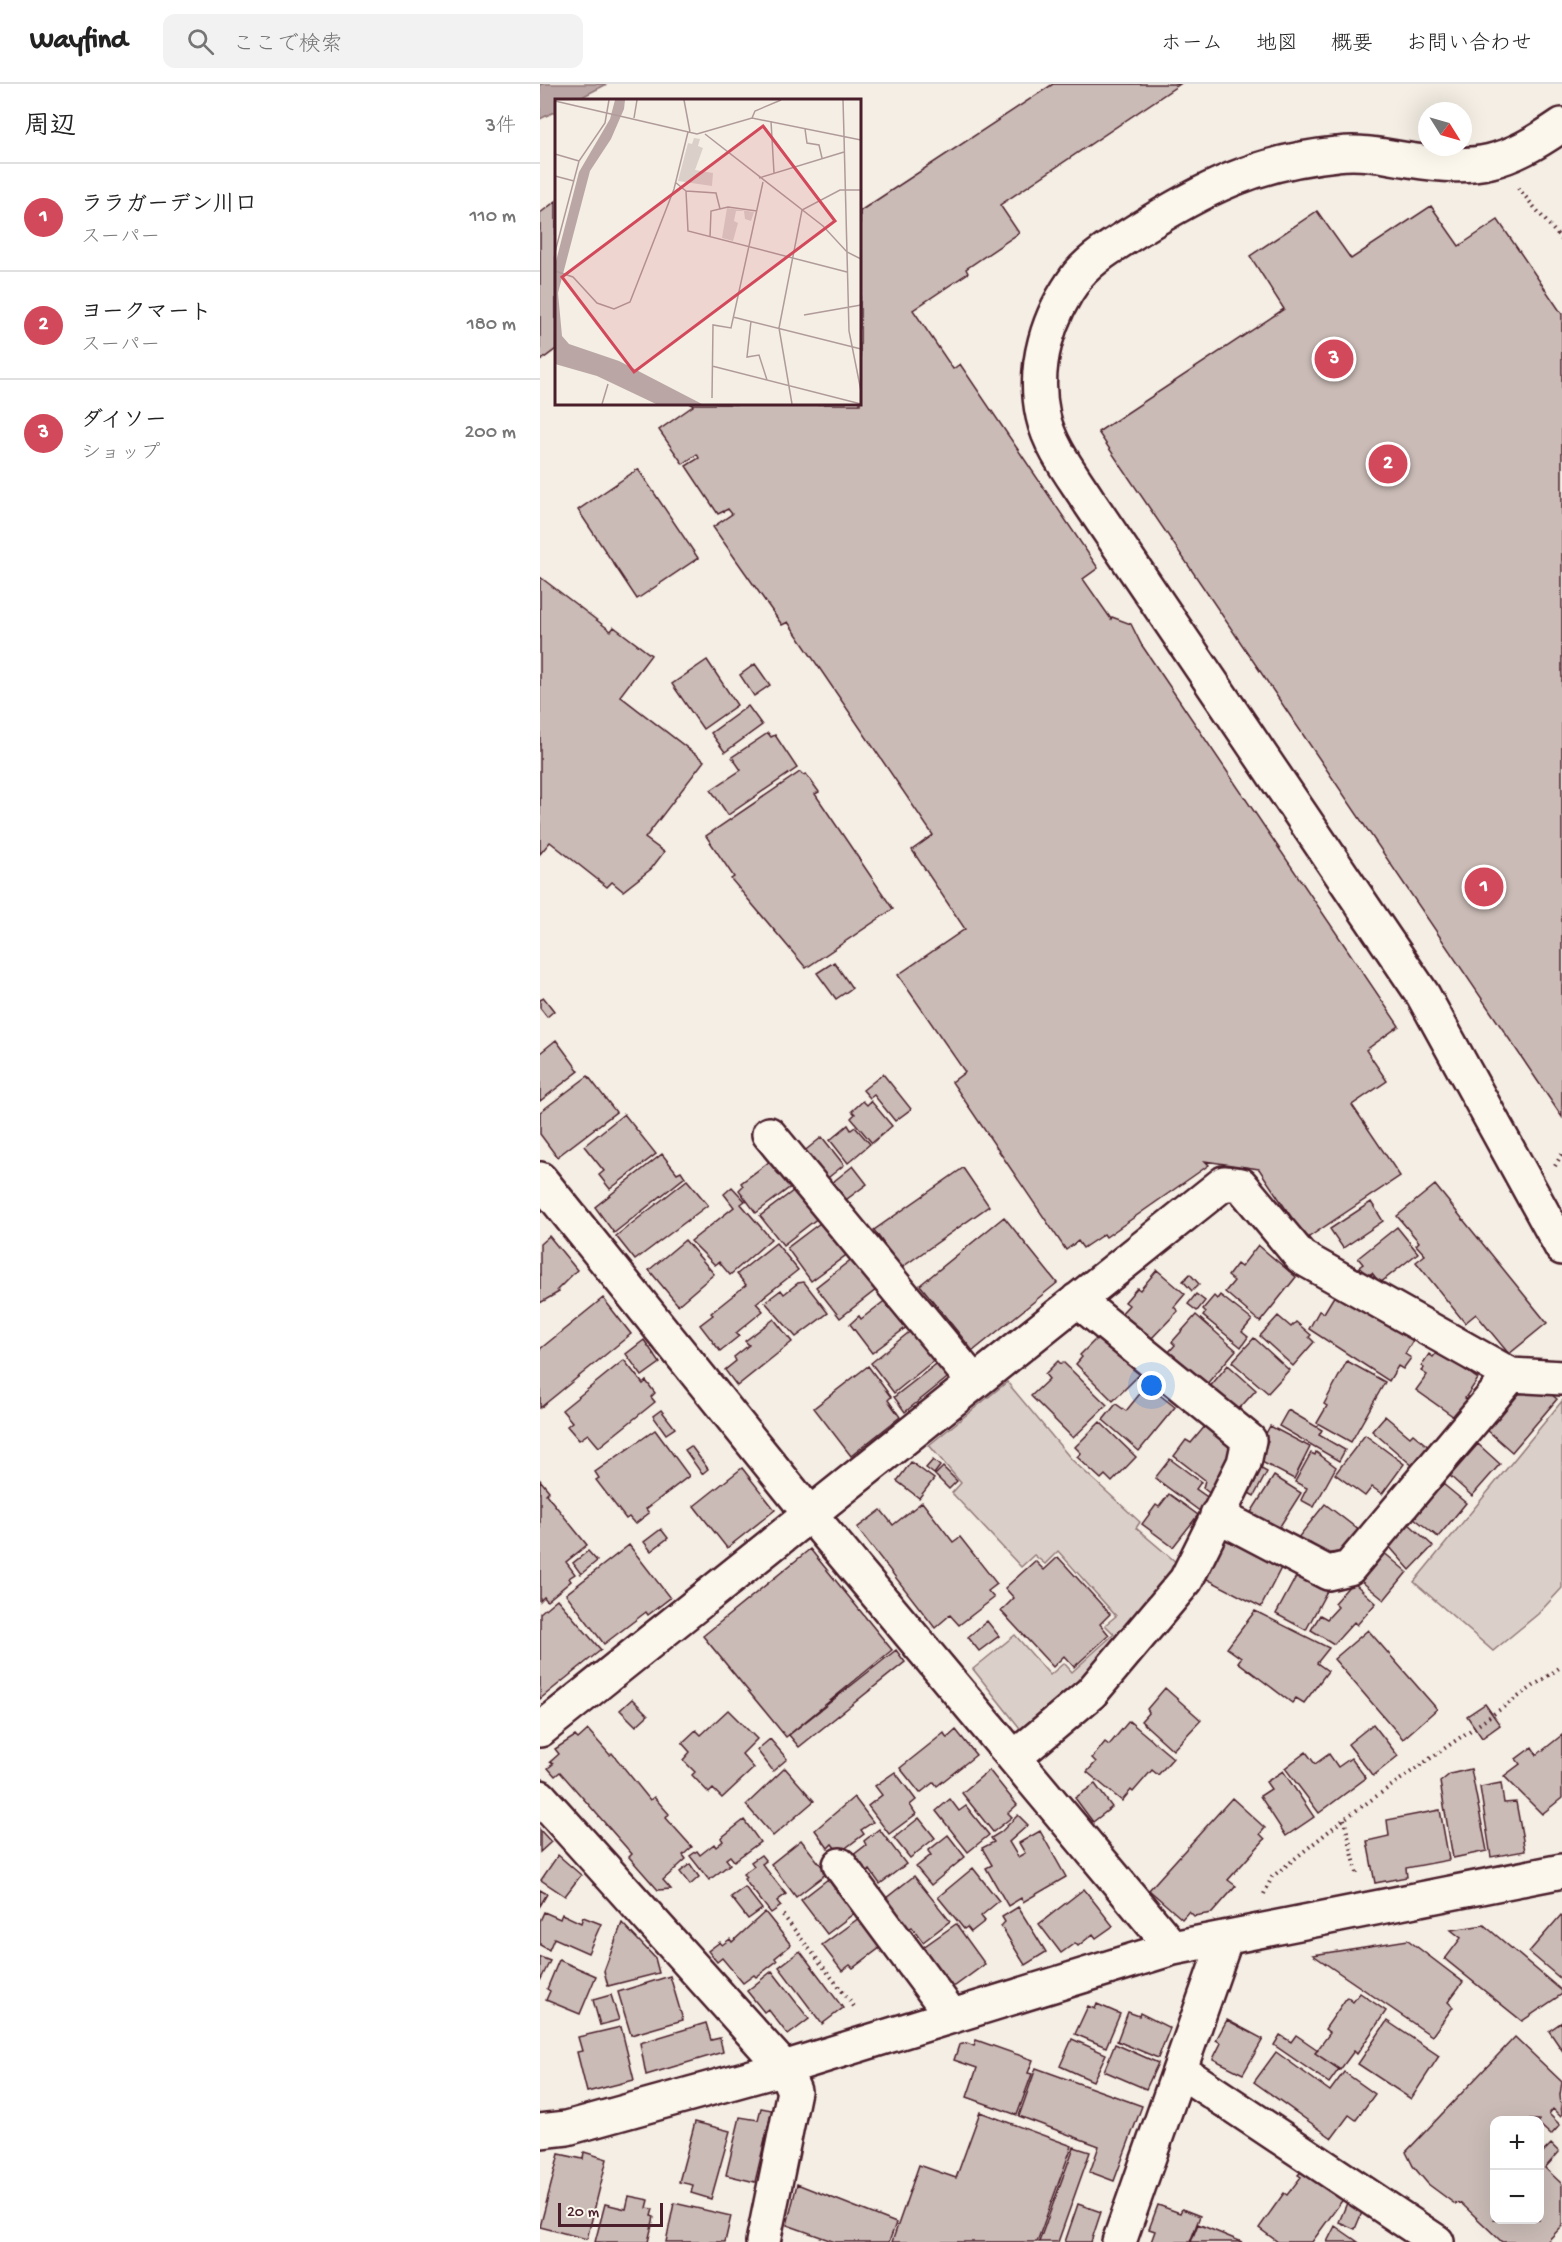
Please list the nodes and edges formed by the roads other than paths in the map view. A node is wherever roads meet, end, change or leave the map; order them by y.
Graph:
1 (1562, 125) edge
2 (769, 1134) dead end
3 (540, 1179) edge
4 (1562, 1248) edge
5 (1077, 1300) junction
6 (1511, 1375) junction
7 (1562, 1378) edge
8 (974, 1382) junction
9 (809, 1513) junction
10 (1217, 1515) junction
11 (540, 1730) edge
12 (1014, 1758) junction
13 (540, 1797) edge
14 (840, 1865) dead end
15 (1562, 1871) edge
16 (1235, 1936) junction
17 (1173, 1948) junction
18 (952, 2016) junction
19 (784, 2068) junction
20 (1181, 2071) junction
21 (540, 2131) edge
22 (763, 2242) edge
23 (1119, 2242) edge
24 (1437, 2242) edge

1 - 4 street
2 - 8 street
3 - 9 street
5 - 6 street
5 - 8 street
5 - 10 street
6 - 7 street
6 - 10 street
8 - 9 street
9 - 11 street
9 - 12 street
10 - 12 street
12 - 17 street
13 - 19 street
14 - 18 street
15 - 16 street
16 - 17 street
16 - 20 street
17 - 18 street
18 - 19 street
19 - 21 street
19 - 22 street
20 - 23 street
20 - 24 street

